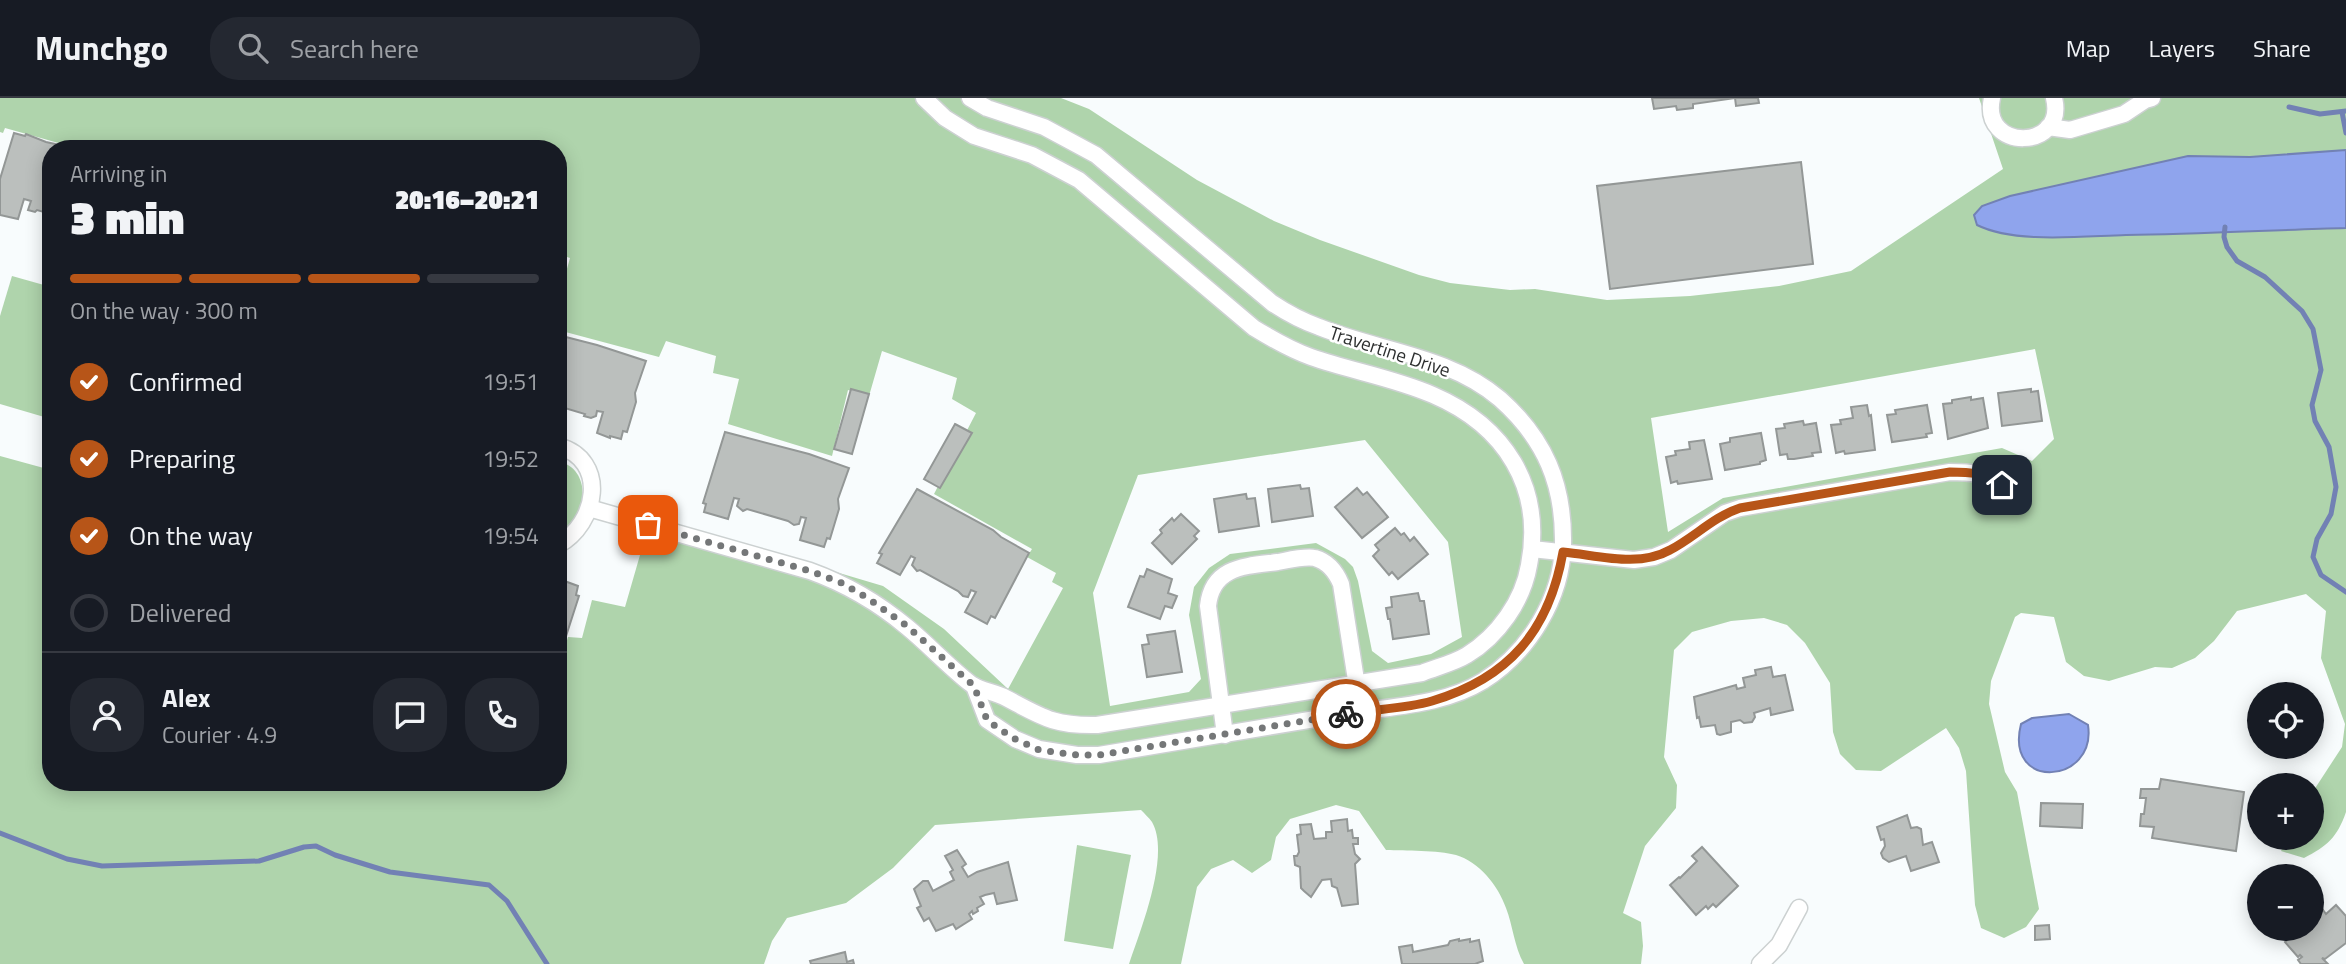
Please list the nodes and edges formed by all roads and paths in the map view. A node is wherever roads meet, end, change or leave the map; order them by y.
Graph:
1 (924, 98) edge
2 (971, 98) edge
3 (1992, 98) edge
4 (2054, 98) edge
5 (2145, 99) edge
6 (2048, 127) junction
7 (567, 450) edge
8 (2002, 485) dead end
9 (589, 508) junction
10 (567, 540) edge
11 (1532, 549) junction
12 (1563, 552) junction
13 (1357, 683) junction
14 (974, 686) junction
15 (1221, 706) junction
16 (1361, 712) junction
17 (1225, 735) junction
18 (1799, 908) dead end
19 (1760, 964) edge

1 - 11 street, Travertine Drive
2 - 12 street, Travertine Drive
3 - 6 street
4 - 6 street
5 - 6 street
7 - 9 street
8 - 12 street
9 - 10 street
9 - 14 street, Travertine Drive
11 - 12 street
11 - 13 street, Travertine Drive
12 - 16 street, Travertine Drive
13 - 15 street, Travertine Drive
13 - 15 street
13 - 16 street
14 - 15 street, Travertine Drive
14 - 17 street, Travertine Drive
15 - 17 street
16 - 17 street, Travertine Drive
18 - 19 street

